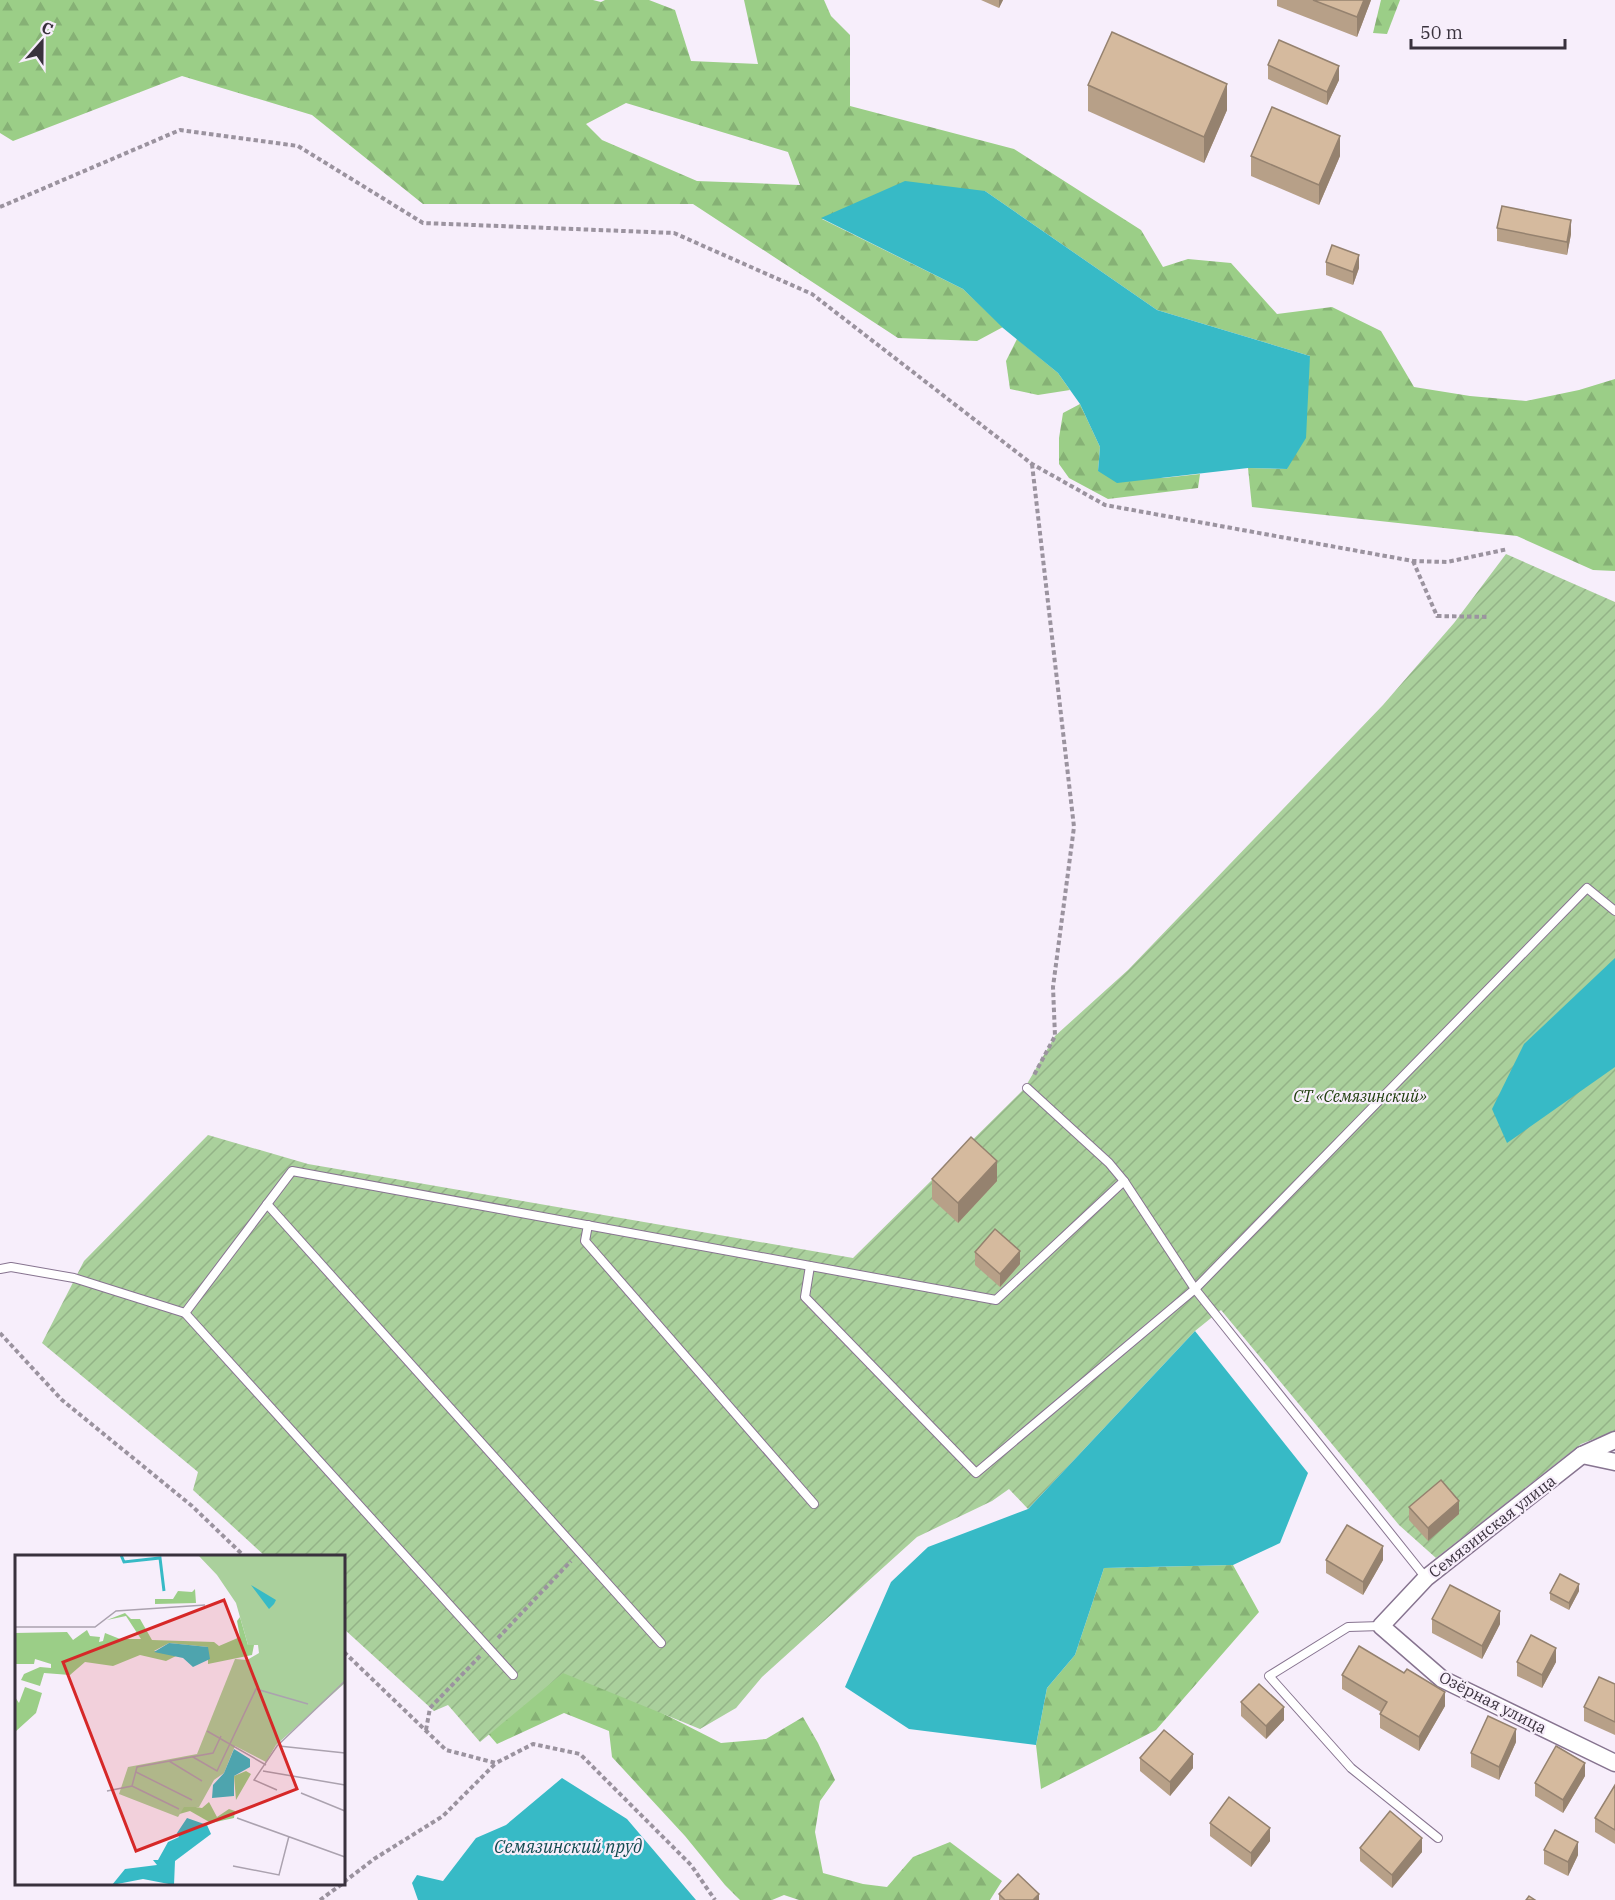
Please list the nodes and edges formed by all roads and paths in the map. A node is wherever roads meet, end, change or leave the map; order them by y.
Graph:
1 (0, 207) edge
2 (1032, 465) junction
3 (1508, 549) dead end
4 (1413, 561) junction
5 (1489, 617) dead end
6 (1615, 911) edge
7 (1027, 1088) joint
8 (1124, 1181) junction
9 (267, 1204) junction
10 (588, 1225) junction
11 (810, 1266) junction
12 (0, 1269) edge
13 (1195, 1289) junction
14 (185, 1313) junction
15 (0, 1333) edge
16 (1615, 1440) edge
17 (1582, 1455) junction
18 (1615, 1462) edge
19 (814, 1504) dead end
20 (242, 1555) edge
21 (1426, 1578) junction
22 (1381, 1626) junction
23 (661, 1643) dead end
24 (345, 1653) edge
25 (513, 1675) dead end
26 (496, 1763) junction
27 (1615, 1763) edge
28 (1438, 1838) dead end
29 (345, 1882) edge
30 (340, 1885) edge
31 (320, 1900) edge
32 (715, 1900) edge

1 - 2 path
2 - 4 path
2 - 7 path
3 - 4 path
4 - 5 path
6 - 13 lane
7 - 8 lane
8 - 11 lane
8 - 13 lane
9 - 10 lane
9 - 14 lane
9 - 23 lane
10 - 11 lane
10 - 19 lane
11 - 13 lane
12 - 14 lane
13 - 21 lane
14 - 25 lane
15 - 20 path
16 - 17 street, Семязинская улица
17 - 18 street
17 - 21 street, Семязинская улица
21 - 22 street, Семязинская улица
22 - 27 street, Озёрная улица
22 - 28 lane
24 - 26 path
26 - 29 path
26 - 32 path
30 - 31 path

